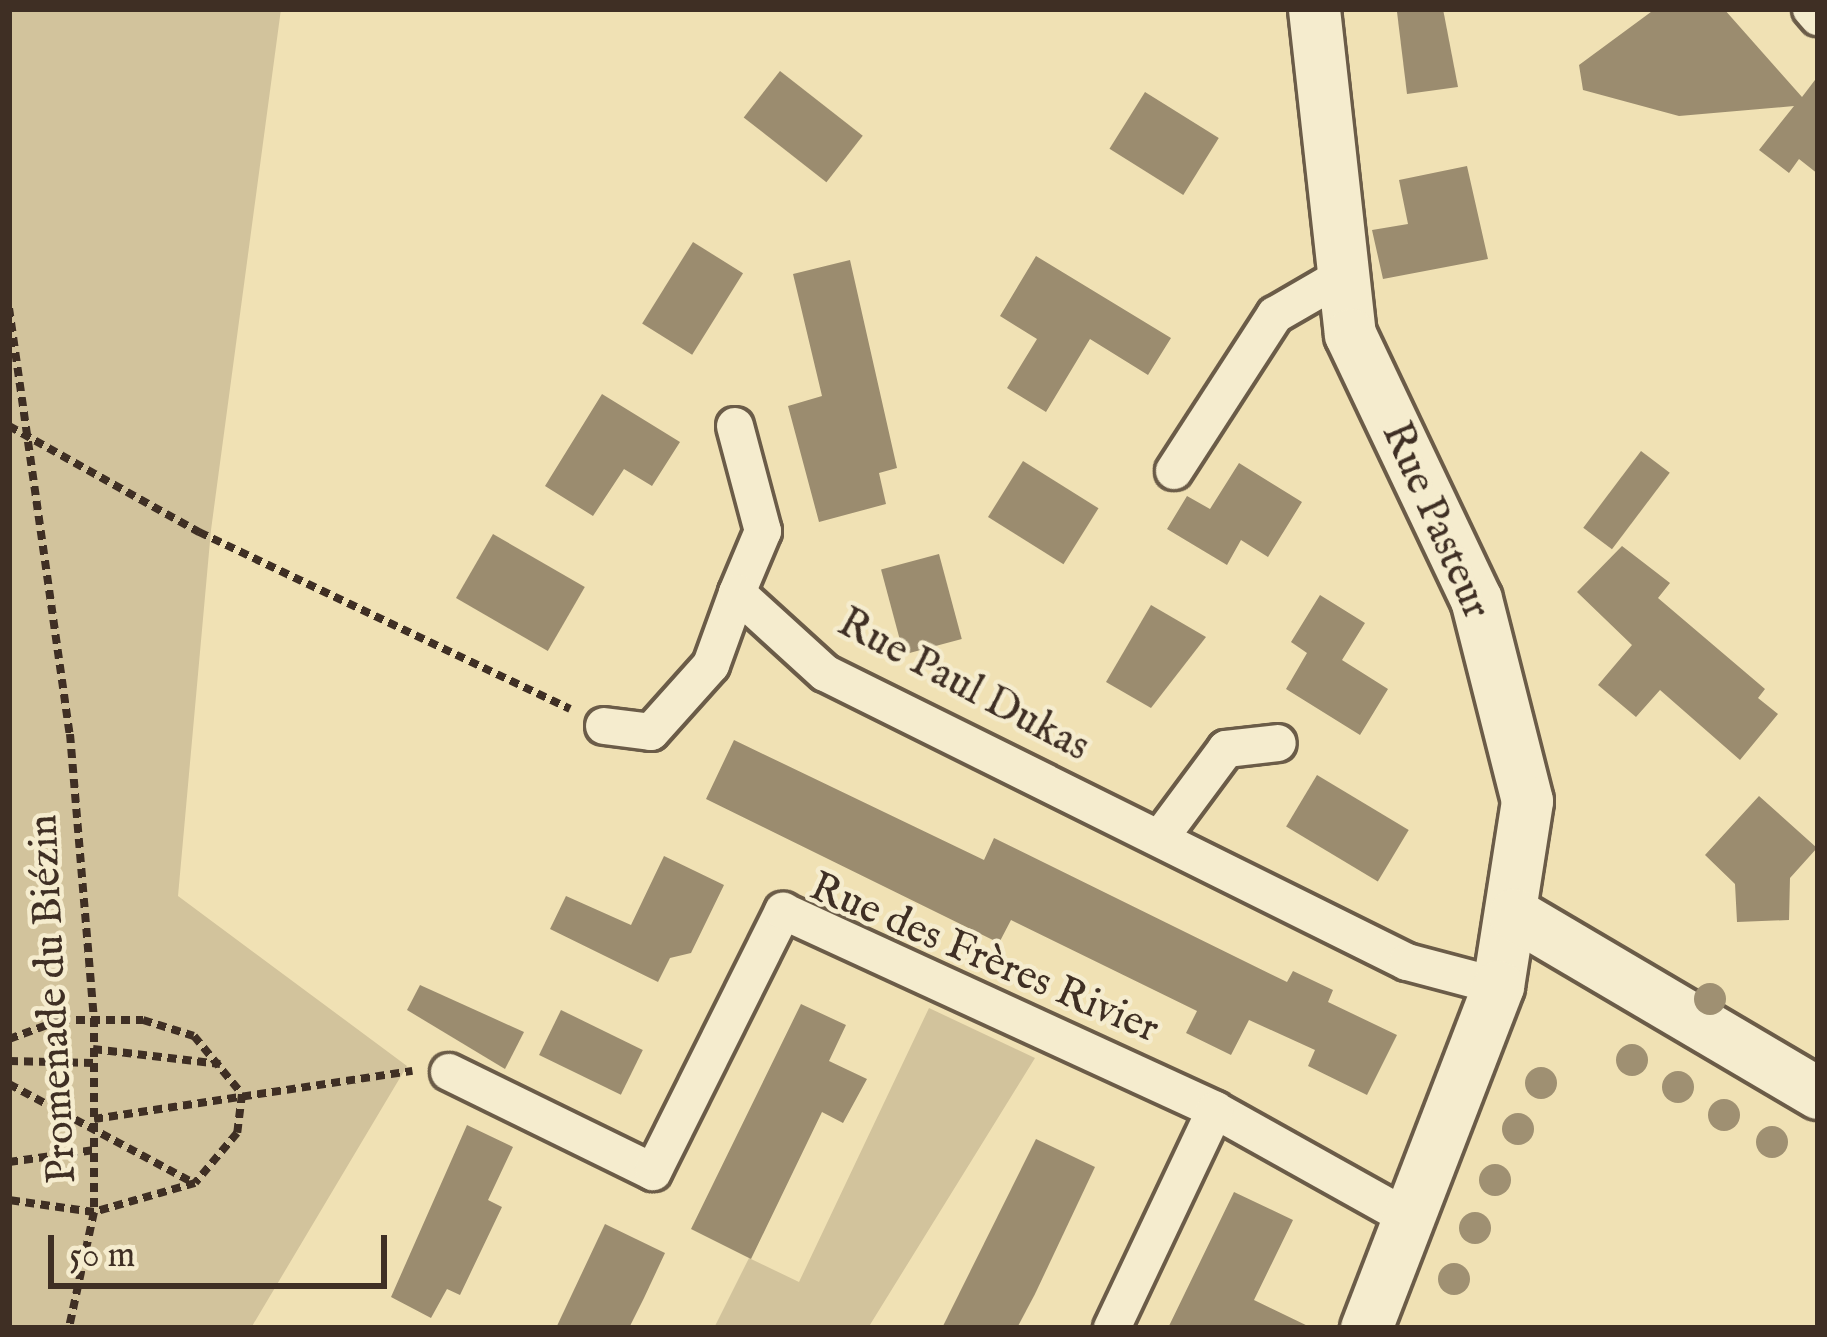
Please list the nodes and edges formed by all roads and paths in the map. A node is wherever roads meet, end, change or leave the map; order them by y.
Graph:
1 (1314, 9) edge
2 (1811, 9) edge
3 (1818, 17) edge
4 (1344, 275) junction
5 (9, 308) edge
6 (9, 426) edge
7 (735, 426) dead end
8 (30, 437) junction
9 (1174, 471) dead end
10 (737, 593) junction
11 (604, 726) joint
12 (1278, 742) dead end
13 (1160, 838) junction
14 (1514, 914) junction
15 (1498, 986) junction
16 (94, 1018) junction
17 (9, 1039) edge
18 (93, 1049) junction
19 (9, 1061) edge
20 (94, 1063) junction
21 (221, 1064) junction
22 (449, 1072) joint
23 (9, 1084) edge
24 (242, 1094) junction
25 (1818, 1094) edge
26 (1215, 1110) junction
27 (94, 1124) junction
28 (94, 1150) junction
29 (9, 1162) edge
30 (196, 1184) junction
31 (9, 1200) edge
32 (94, 1212) junction
33 (1412, 1220) junction
34 (69, 1328) edge
35 (1112, 1328) edge
36 (1366, 1328) edge

1 - 4 street, Rue Pasteur
2 - 3 street
4 - 9 street
4 - 14 street, Rue Pasteur
5 - 8 path, Promenade du Biézin
6 - 8 path
7 - 10 street
8 - 11 path
8 - 16 path, Promenade du Biézin
10 - 11 street
10 - 13 street, Rue Paul Dukas
12 - 13 street
13 - 15 street, Rue Paul Dukas
14 - 15 street, Rue Pasteur
14 - 25 street
15 - 33 street, Rue Pasteur
16 - 17 path
16 - 18 path, Promenade du Biézin
16 - 21 path
18 - 20 path, Promenade du Biézin
18 - 21 path
19 - 20 path
20 - 27 path, Promenade du Biézin
21 - 24 path
22 - 24 path
22 - 26 street, Rue des Frères Rivier
23 - 27 path
24 - 27 path
24 - 30 path
26 - 33 street, Rue des Frères Rivier
26 - 35 street
27 - 28 path, Promenade du Biézin
27 - 30 path
28 - 29 path
28 - 32 path, Promenade du Biézin
30 - 32 path
31 - 32 path
32 - 34 path, Promenade du Biézin
33 - 36 street, Rue Pasteur

